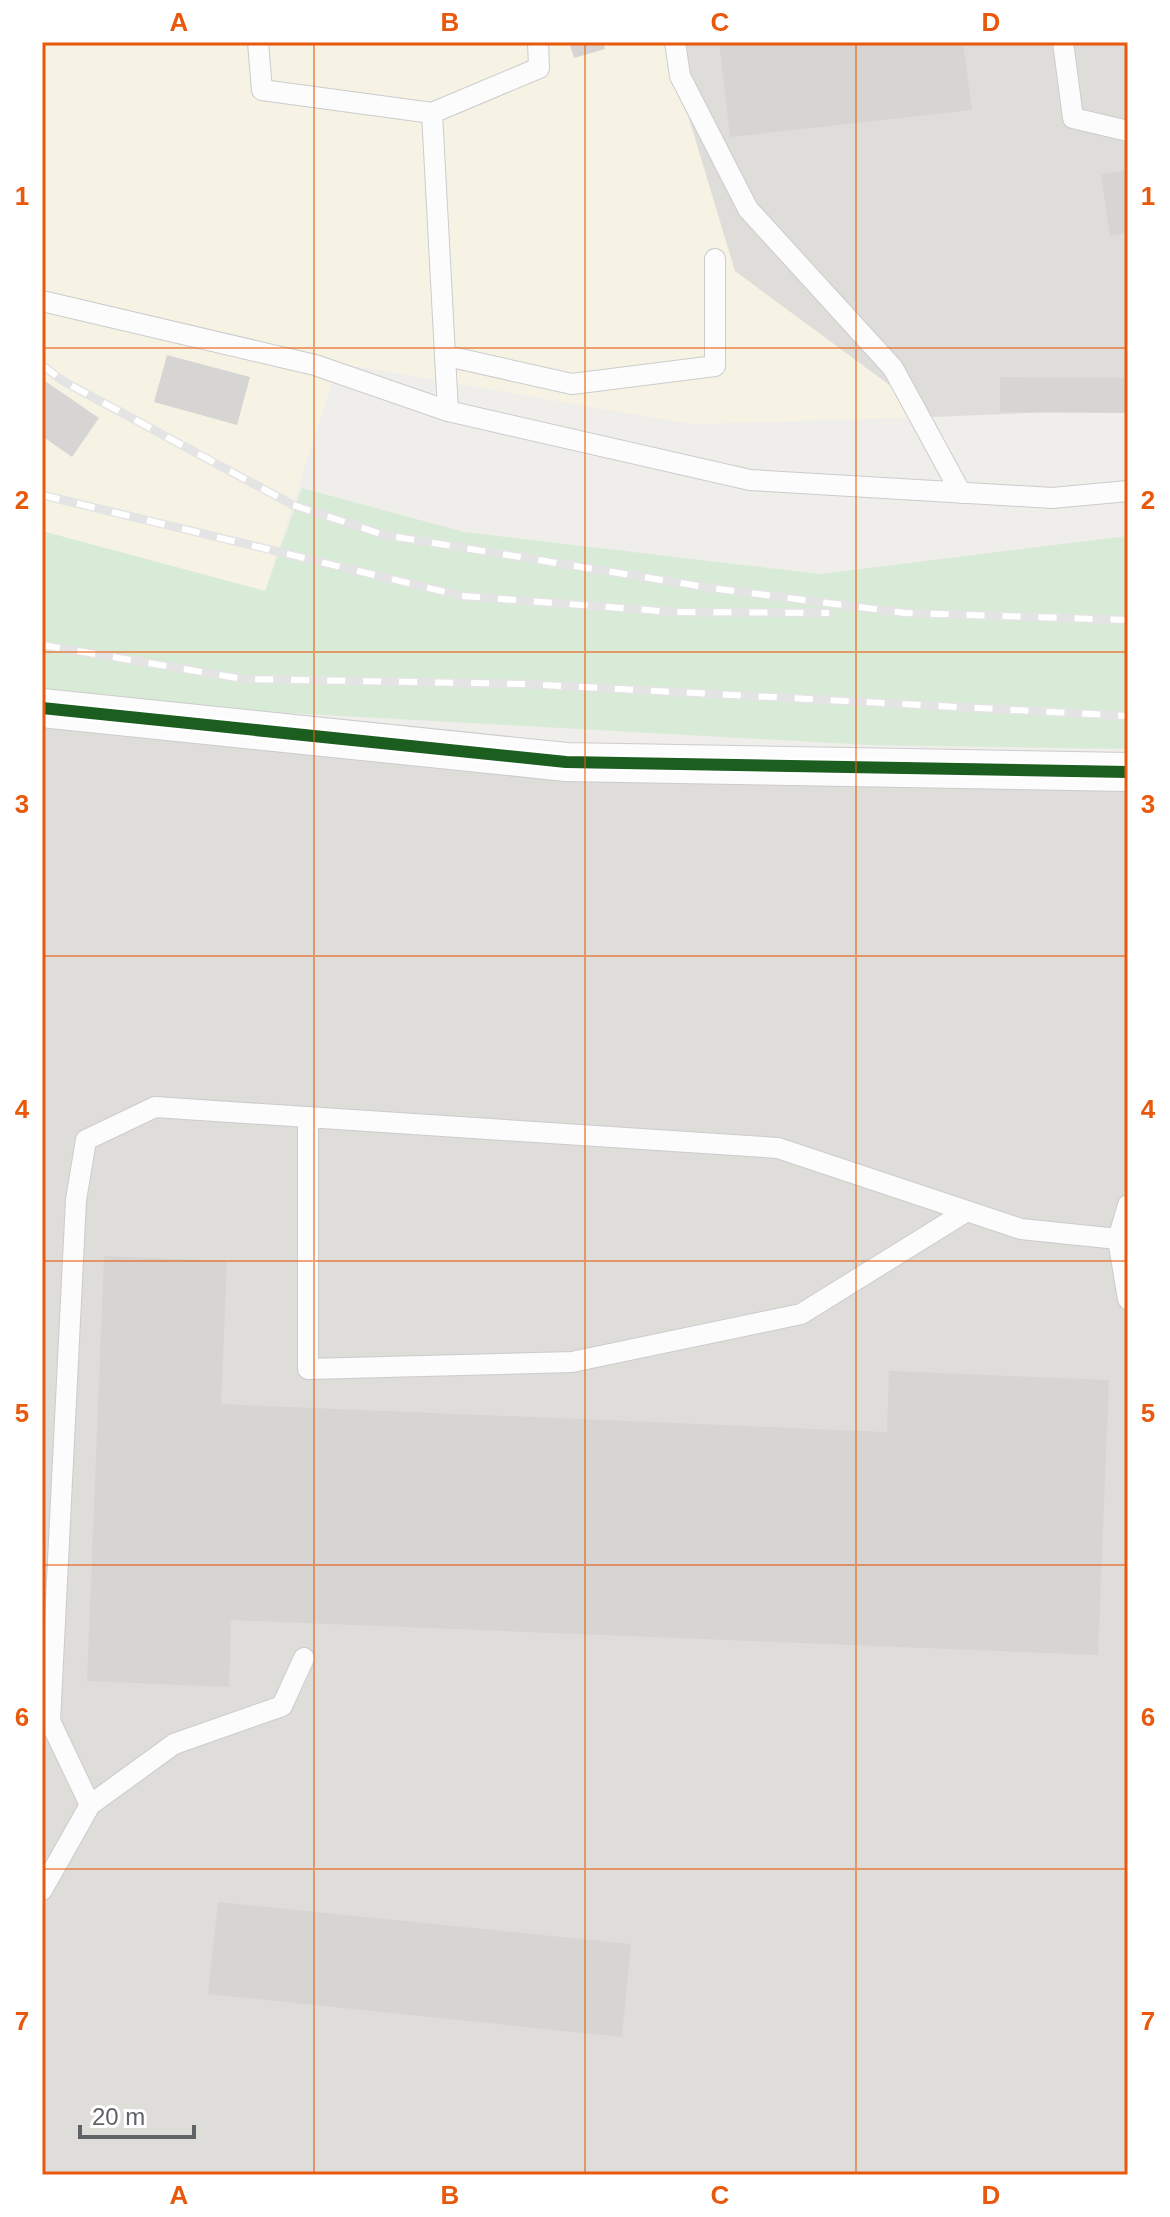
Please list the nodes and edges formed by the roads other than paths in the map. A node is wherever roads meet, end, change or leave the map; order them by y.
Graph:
1 (258, 42) edge
2 (538, 42) edge
3 (675, 42) edge
4 (1063, 42) edge
5 (432, 113) junction
6 (1128, 131) edge
7 (715, 259) dead end
8 (42, 301) edge
9 (447, 356) junction
10 (448, 411) junction
11 (1128, 491) edge
12 (961, 493) junction
13 (42, 708) edge
14 (1128, 772) edge
15 (308, 1117) junction
16 (1128, 1205) edge
17 (967, 1211) junction
18 (1123, 1238) edge
19 (1128, 1299) edge
20 (304, 1658) dead end
21 (46, 1724) edge
22 (90, 1805) junction
23 (42, 1890) edge

1 - 5 lane
2 - 5 lane
3 - 12 lane
4 - 6 lane
5 - 9 lane
7 - 9 lane
8 - 10 lane
9 - 10 lane
10 - 12 lane
11 - 12 lane
13 - 14 street
15 - 17 lane
15 - 17 lane
15 - 21 lane
16 - 18 lane
17 - 18 lane
18 - 19 lane
20 - 22 lane
21 - 22 lane
22 - 23 lane

